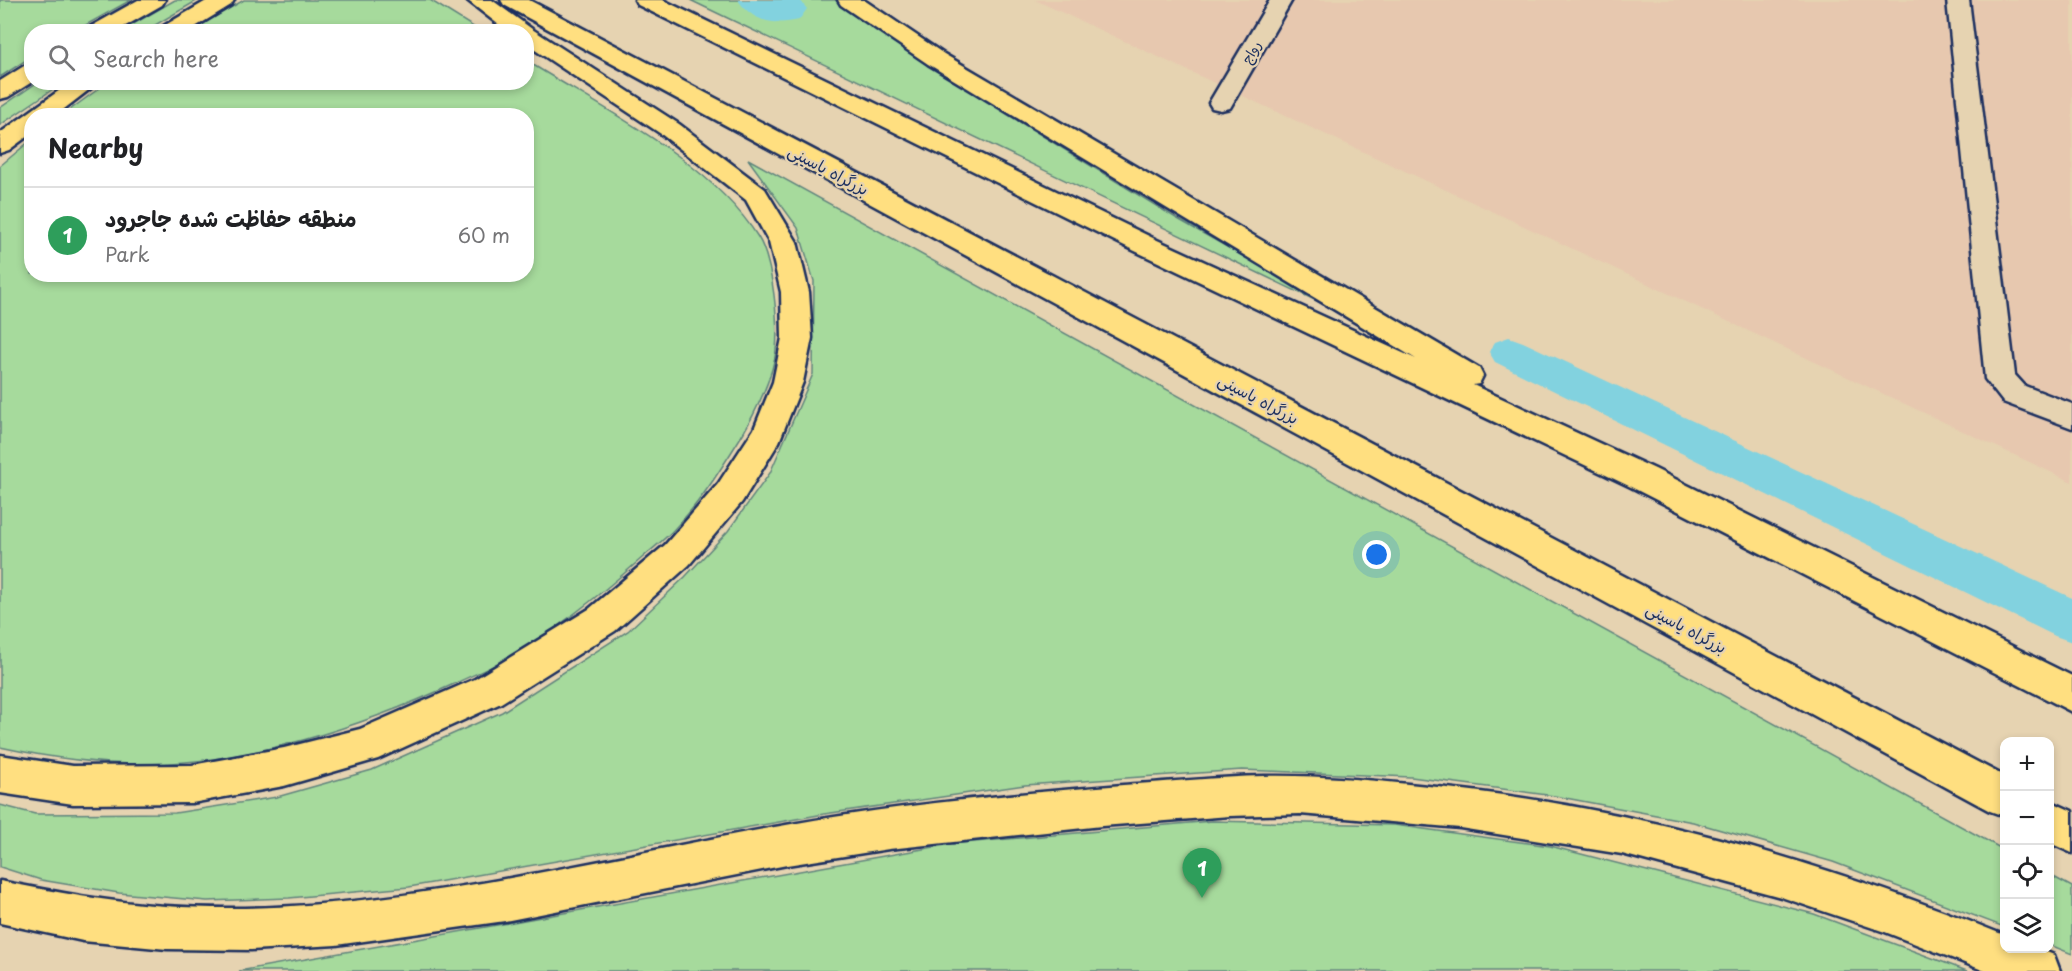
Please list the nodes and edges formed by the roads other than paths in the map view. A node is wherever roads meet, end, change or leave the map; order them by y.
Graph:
1 (154, 0) edge
2 (223, 0) edge
3 (478, 0) edge
4 (512, 0) edge
5 (646, 0) edge
6 (849, 0) edge
7 (1281, 0) edge
8 (1958, 0) edge
9 (112, 24) edge
10 (183, 24) edge
11 (512, 24) edge
12 (534, 39) edge
13 (24, 76) edge
14 (75, 90) edge
15 (0, 92) edge
16 (1221, 103) dead end
17 (50, 108) edge
18 (24, 127) edge
19 (0, 145) edge
20 (2072, 416) edge
21 (1643, 478) junction
22 (2072, 695) edge
23 (0, 774) edge
24 (2000, 794) edge
25 (2054, 824) edge
26 (2072, 833) edge
27 (0, 902) edge
28 (2038, 971) edge

1 - 9 highway
2 - 10 highway
3 - 11 highway
4 - 24 highway, بزرگراه یاسینی
5 - 21 highway
6 - 21 highway
7 - 16 lane, رواج
8 - 20 lane
12 - 23 highway
13 - 15 highway
14 - 17 highway
18 - 19 highway
21 - 22 highway
25 - 26 highway
27 - 28 highway

